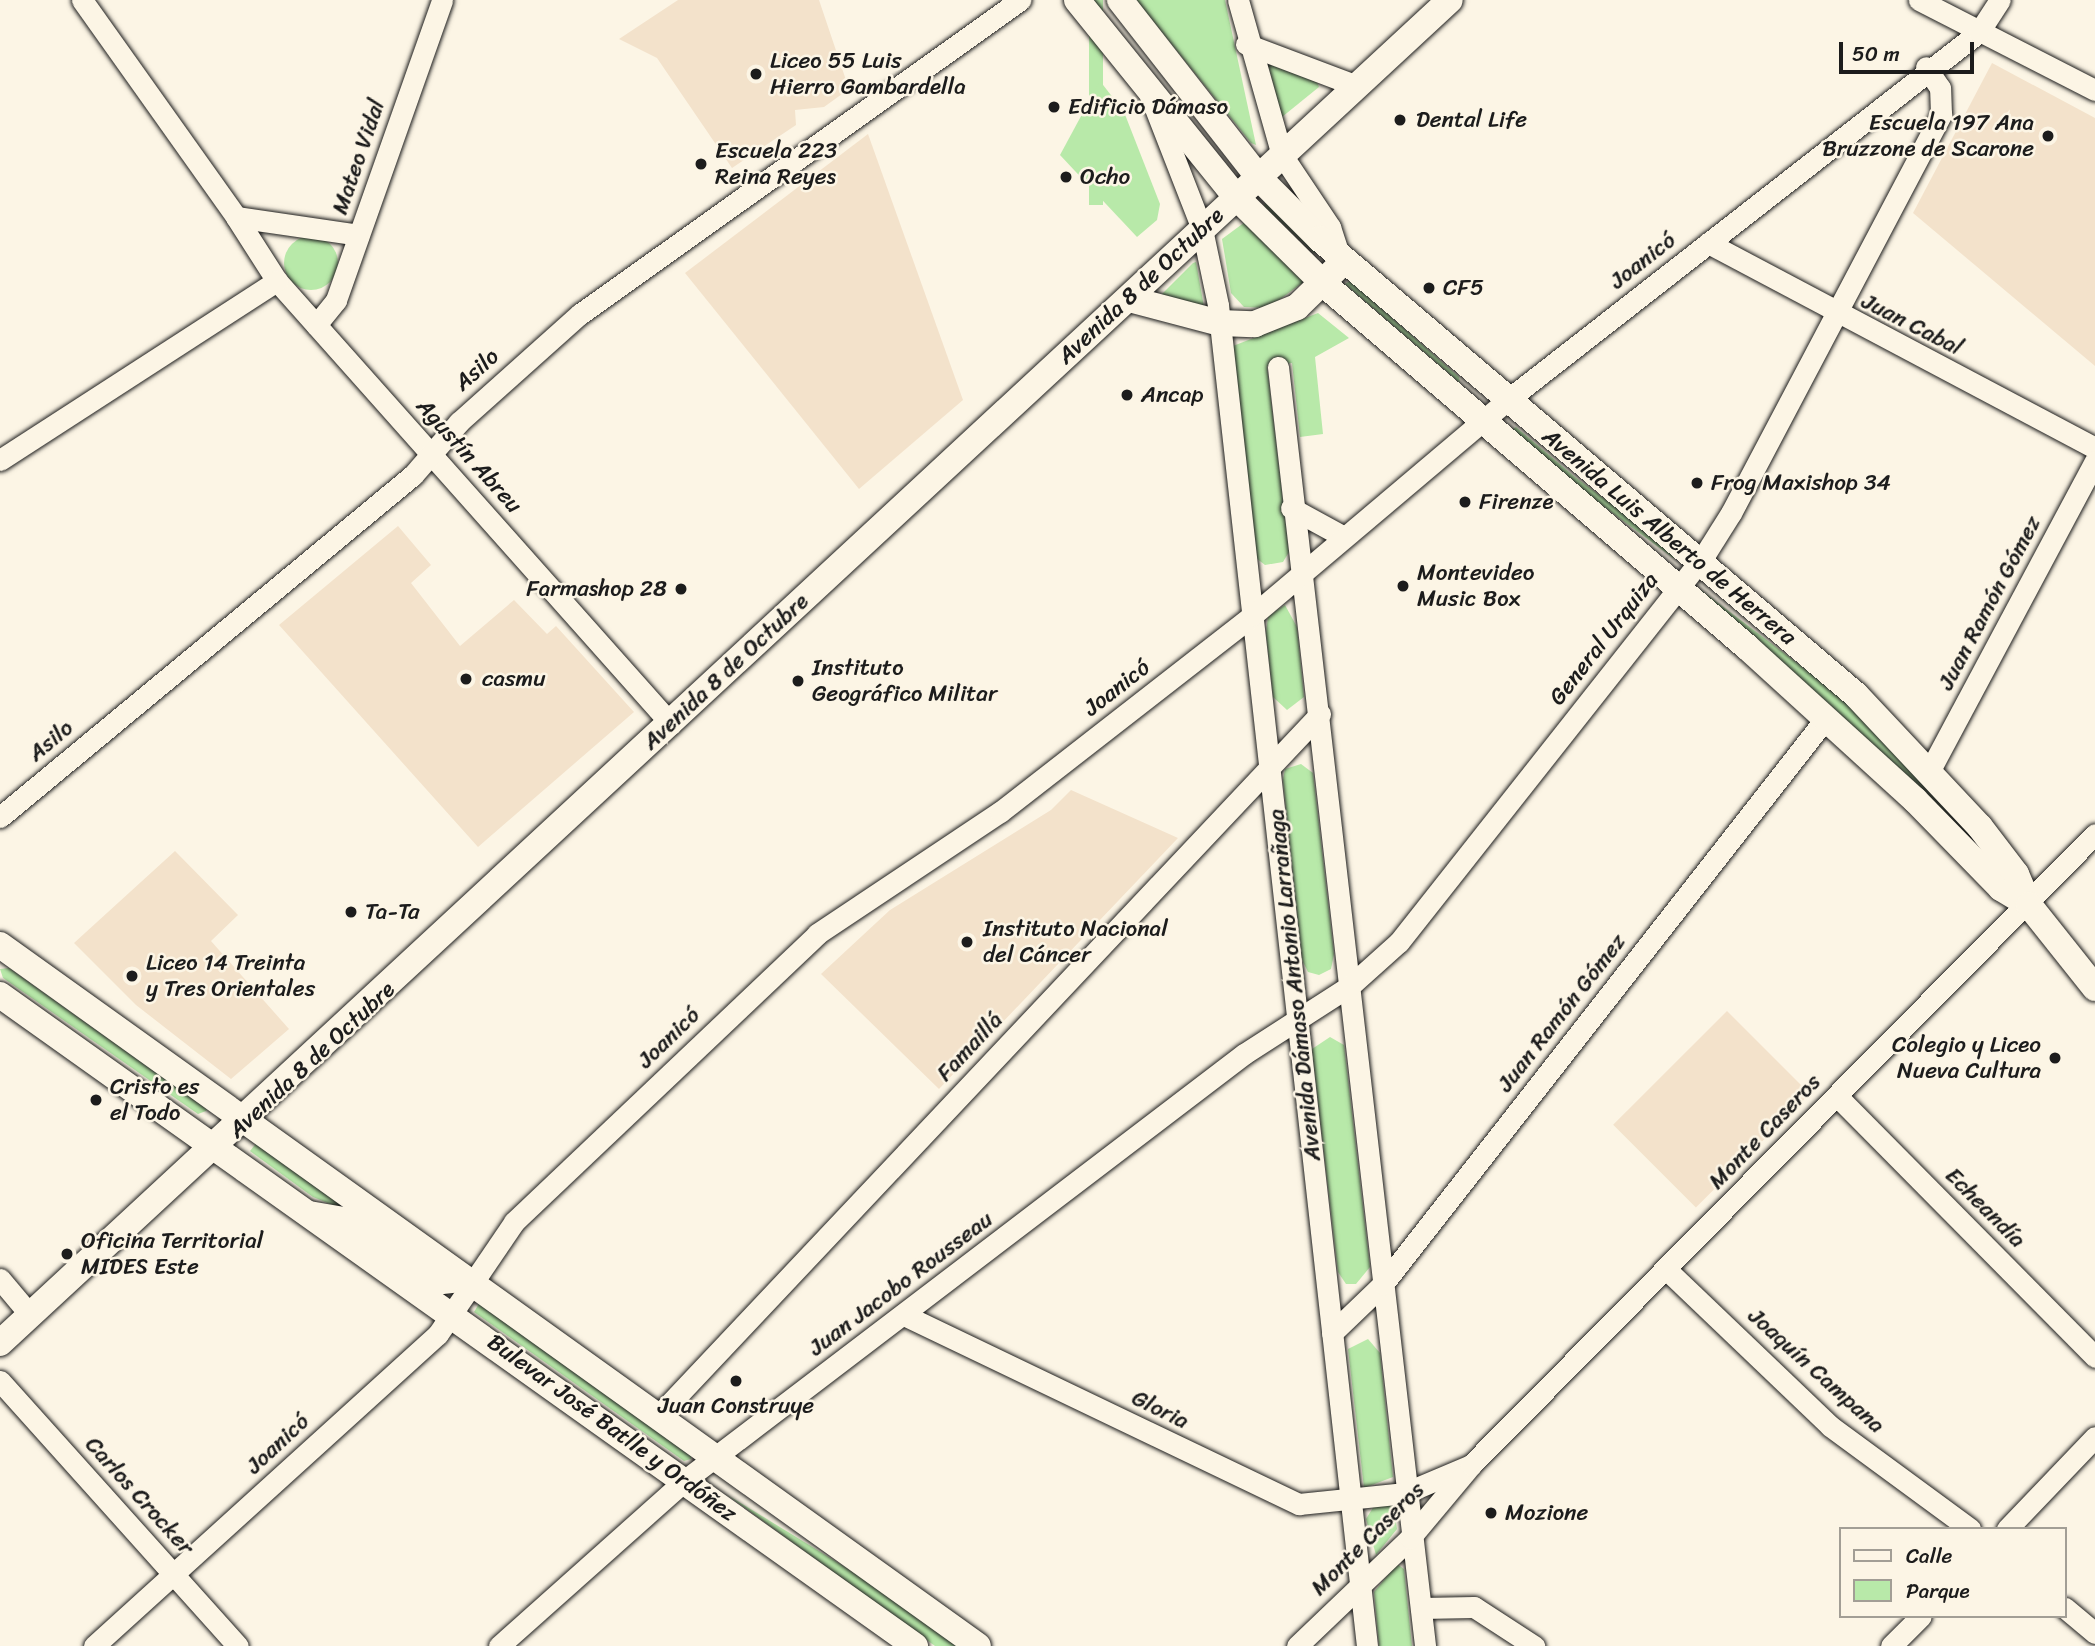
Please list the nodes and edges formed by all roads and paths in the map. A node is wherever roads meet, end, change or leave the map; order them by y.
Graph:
1 (82, 0) edge
2 (442, 0) edge
3 (1020, 0) edge
4 (1077, 0) edge
5 (1120, 0) edge
6 (1238, 0) edge
7 (1450, 0) edge
8 (1919, 0) edge
9 (2000, 0) edge
10 (1979, 32) junction
11 (1246, 44) junction
12 (1926, 67) junction
13 (1357, 86) junction
14 (1148, 88) junction
15 (2095, 90) edge
16 (1282, 155) junction
17 (1259, 178) junction
18 (1236, 197) junction
19 (236, 217) junction
20 (1202, 229) junction
21 (359, 235) junction
22 (1708, 243) junction
23 (1339, 255) junction
24 (277, 281) junction
25 (1325, 285) junction
26 (1129, 299) junction
27 (1835, 315) junction
28 (1220, 323) junction
29 (316, 325) junction
30 (1279, 368) dead end
31 (1506, 401) junction
32 (1481, 422) junction
33 (2095, 447) edge
34 (432, 454) junction
35 (1, 457) edge
36 (2095, 461) edge
37 (1291, 508) junction
38 (1343, 537) junction
39 (1702, 559) junction
40 (1299, 575) junction
41 (1676, 589) junction
42 (1253, 615) junction
43 (1320, 714) junction
44 (1826, 718) junction
45 (671, 724) junction
46 (1271, 766) junction
47 (1930, 770) junction
48 (0, 817) edge
49 (2095, 834) edge
50 (2029, 905) junction
51 (3, 952) edge
52 (1351, 985) junction
53 (2095, 988) edge
54 (0, 995) edge
55 (1299, 1018) junction
56 (1837, 1097) junction
57 (249, 1119) junction
58 (216, 1147) junction
59 (309, 1211) junction
60 (1668, 1271) junction
61 (0, 1279) edge
62 (470, 1280) junction
63 (1383, 1284) junction
64 (452, 1313) junction
65 (904, 1315) junction
66 (31, 1316) junction
67 (1332, 1334) junction
68 (0, 1343) edge
69 (2095, 1357) edge
70 (0, 1381) edge
71 (658, 1416) junction
72 (2095, 1437) edge
73 (715, 1457) junction
74 (1471, 1465) junction
75 (685, 1480) junction
76 (1405, 1493) junction
77 (1349, 1502) junction
78 (1967, 1527) edge
79 (2009, 1527) edge
80 (1410, 1538) junction
81 (878, 1571) junction
82 (175, 1575) junction
83 (1360, 1586) junction
84 (1421, 1608) junction
85 (2067, 1610) edge
86 (1919, 1618) edge
87 (2095, 1633) edge
88 (907, 1644) edge
89 (94, 1646) edge
90 (237, 1646) edge
91 (499, 1646) edge
92 (978, 1646) edge
93 (1297, 1646) edge
94 (1367, 1646) edge
95 (1425, 1646) edge
96 (1534, 1646) edge
97 (1891, 1646) edge

1 - 19 street, Agustín Abreu
2 - 21 street, Mateo Vidal
3 - 34 street, Asilo
4 - 14 main road, Avenida Luis Alberto de Herrera
5 - 17 main road, Avenida Luis Alberto de Herrera
6 - 11 street, Avenida Luis Alberto de Herrera
7 - 13 main road, Avenida 8 de Octubre
8 - 10 street
9 - 10 street
10 - 12 street, Joanicó
10 - 15 street
11 - 13 street
11 - 16 street, Avenida Luis Alberto de Herrera
12 - 22 street, Joanicó
12 - 27 street, General Urquiza
13 - 16 main road, Avenida 8 de Octubre
14 - 18 main road, Avenida Luis Alberto de Herrera
14 - 20 street, Avenida Dámaso Antonio Larrañaga
16 - 17 main road, Avenida 8 de Octubre
16 - 23 street, Avenida Luis Alberto de Herrera
17 - 18 main road, Avenida 8 de Octubre
17 - 23 main road, Avenida Luis Alberto de Herrera
18 - 20 main road, Avenida 8 de Octubre
18 - 25 main road, Avenida Luis Alberto de Herrera
19 - 21 street
19 - 24 street, Agustín Abreu
20 - 26 main road, Avenida 8 de Octubre
20 - 28 street, Avenida Dámaso Antonio Larrañaga
21 - 29 street, Mateo Vidal
22 - 27 street, Juan Cabal
22 - 31 street, Joanicó
23 - 25 main road
23 - 31 main road, Avenida Luis Alberto de Herrera
24 - 29 street, Agustín Abreu
24 - 35 street
25 - 28 main road
25 - 32 main road, Avenida Luis Alberto de Herrera
26 - 28 main road
26 - 45 main road, Avenida 8 de Octubre
27 - 33 street, Juan Cabal
27 - 39 street, General Urquiza
28 - 42 street, Avenida Dámaso Antonio Larrañaga
29 - 34 street, Agustín Abreu
30 - 37 street
31 - 32 street, Joanicó
31 - 39 main road, Avenida Luis Alberto de Herrera
32 - 38 street, Joanicó
32 - 41 main road, Avenida Luis Alberto de Herrera
34 - 45 street, Agustín Abreu
34 - 48 street, Asilo
36 - 47 street, Juan Ramón Gómez
37 - 38 street
37 - 40 street
38 - 40 street, Joanicó
39 - 41 street, General Urquiza
39 - 47 main road, Avenida Luis Alberto de Herrera
40 - 42 street, Joanicó
40 - 43 street
41 - 44 main road, Avenida Luis Alberto de Herrera
41 - 52 street, General Urquiza
42 - 46 street, Avenida Dámaso Antonio Larrañaga
42 - 62 street, Joanicó
43 - 46 street, Famaillá
43 - 52 street
44 - 50 main road, Avenida Luis Alberto de Herrera
44 - 63 street, Juan Ramón Gómez
45 - 57 main road, Avenida 8 de Octubre
46 - 55 street, Avenida Dámaso Antonio Larrañaga
46 - 71 street, Famaillá
47 - 50 main road, Avenida Luis Alberto de Herrera
49 - 50 street, Monte Caseros
50 - 53 main road, Avenida Luis Alberto de Herrera
50 - 56 street, Monte Caseros
51 - 57 main road, Bulevar José Batlle y Ordóñez
52 - 55 street, Juan Jacobo Rousseau
52 - 63 street
54 - 58 main road, Bulevar José Batlle y Ordóñez
55 - 65 street, Juan Jacobo Rousseau
55 - 67 street, Avenida Dámaso Antonio Larrañaga
56 - 60 street, Monte Caseros
56 - 69 street, Echeandía
57 - 58 main road, Avenida 8 de Octubre
57 - 62 main road, Bulevar José Batlle y Ordóñez
58 - 59 main road, Bulevar José Batlle y Ordóñez
58 - 66 main road, Avenida 8 de Octubre
59 - 62 street, Bulevar José Batlle y Ordóñez
59 - 64 main road, Bulevar José Batlle y Ordóñez
60 - 74 street, Monte Caseros
60 - 78 street, Joaquín Campana
61 - 66 street
62 - 64 street, Joanicó
62 - 71 main road, Bulevar José Batlle y Ordóñez
63 - 67 street, Juan Ramón Gómez
63 - 76 street
64 - 75 main road, Bulevar José Batlle y Ordóñez
64 - 82 street, Joanicó
65 - 73 street, Juan Jacobo Rousseau
65 - 77 street, Gloria
66 - 68 main road, Avenida 8 de Octubre
67 - 77 street, Avenida Dámaso Antonio Larrañaga
70 - 82 street, Carlos Crocker
71 - 73 main road, Bulevar José Batlle y Ordóñez
72 - 79 street
73 - 75 street, Juan Jacobo Rousseau
73 - 81 main road, Bulevar José Batlle y Ordóñez
74 - 76 street, Monte Caseros
74 - 80 street, Monte Caseros
75 - 81 main road
75 - 88 main road, Bulevar José Batlle y Ordóñez
75 - 91 street, Juan Jacobo Rousseau
76 - 77 street, Gloria
76 - 80 street
77 - 83 street, Avenida Dámaso Antonio Larrañaga
80 - 83 street, Monte Caseros
80 - 84 street
81 - 92 main road, Bulevar José Batlle y Ordóñez
82 - 89 street, Joanicó
82 - 90 street, Carlos Crocker
83 - 93 street, Monte Caseros
83 - 94 street, Avenida Dámaso Antonio Larrañaga
84 - 95 street
84 - 96 street
85 - 87 street
86 - 97 street

